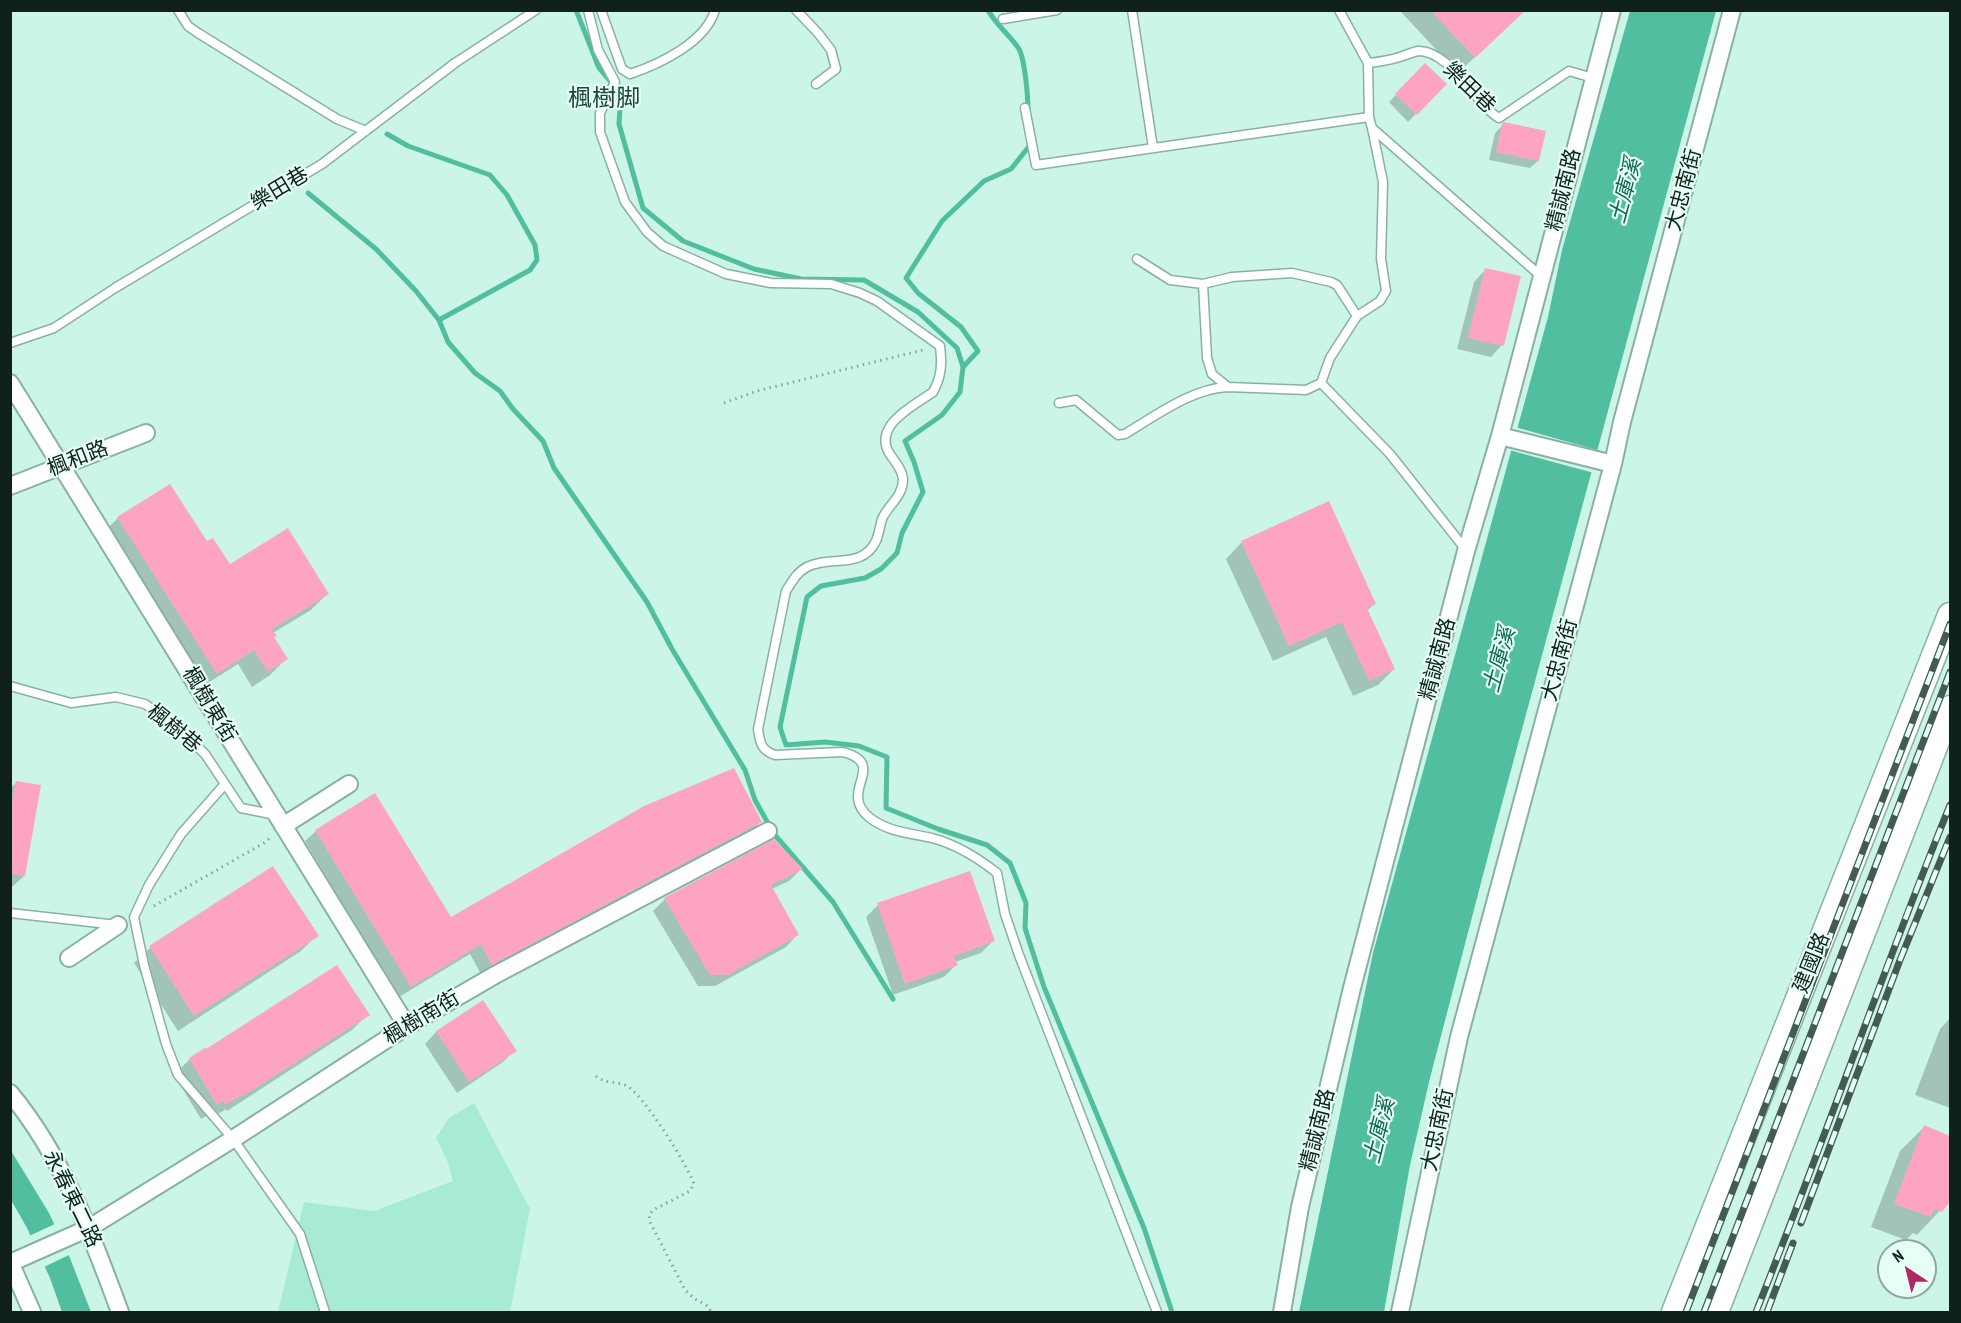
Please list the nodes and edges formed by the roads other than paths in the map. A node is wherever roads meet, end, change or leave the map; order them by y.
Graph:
1 (178, 10) edge
2 (536, 10) edge
3 (588, 10) edge
4 (602, 10) edge
5 (715, 10) edge
6 (796, 10) edge
7 (1057, 10) edge
8 (1132, 10) edge
9 (1340, 10) edge
10 (1612, 10) edge
11 (1732, 10) edge
12 (1003, 19) dead end
13 (1368, 63) junction
14 (1593, 78) junction
15 (816, 84) dead end
16 (1025, 108) dead end
17 (1370, 117) junction
18 (1372, 128) junction
19 (366, 131) junction
20 (1153, 148) junction
21 (1137, 259) dead end
22 (1542, 277) junction
23 (1203, 284) junction
24 (1357, 316) junction
25 (10, 343) edge
26 (10, 383) edge
27 (1321, 383) junction
28 (1228, 387) junction
29 (1059, 403) dead end
30 (146, 433) dead end
31 (1505, 437) junction
32 (1606, 462) junction
33 (63, 465) junction
34 (10, 486) edge
35 (1466, 551) junction
36 (1950, 615) edge
37 (10, 686) edge
38 (1950, 708) edge
39 (225, 784) junction
40 (350, 784) dead end
41 (280, 820) junction
42 (768, 831) dead end
43 (10, 913) edge
44 (118, 925) joint
45 (69, 958) dead end
46 (407, 1026) junction
47 (10, 1093) edge
48 (233, 1139) junction
49 (89, 1228) junction
50 (11, 1263) edge
51 (32, 1312) edge
52 (120, 1312) edge
53 (326, 1312) edge
54 (1157, 1312) edge
55 (1282, 1312) edge
56 (1400, 1312) edge
57 (1674, 1312) edge
58 (1716, 1312) edge

1 - 19 lane
2 - 19 lane, 樂田巷
3 - 54 lane
4 - 5 lane
6 - 15 lane
7 - 12 lane
8 - 20 lane
9 - 13 lane
10 - 14 street, 精誠南路
11 - 32 street, 大忠南街
13 - 14 lane, 樂田巷
13 - 17 lane
14 - 22 street, 精誠南路
16 - 20 lane
17 - 18 lane
17 - 20 lane
18 - 22 lane
18 - 24 lane
19 - 25 lane, 樂田巷
21 - 23 lane
22 - 31 street, 精誠南路
23 - 24 lane
23 - 28 lane
24 - 27 lane
26 - 33 street, 楓樹東街
27 - 28 lane
27 - 35 lane
28 - 29 lane
30 - 33 street, 楓和路
31 - 32 street
31 - 35 street, 精誠南路
32 - 56 street, 大忠南街
33 - 34 street, 楓和路
33 - 41 street, 楓樹東街
35 - 55 street, 精誠南路
36 - 57 main road, 建國路
37 - 39 lane, 楓樹巷
38 - 58 main road, 建國路
39 - 41 lane, 楓樹巷
39 - 48 lane
40 - 41 street
41 - 46 street, 楓樹東街
42 - 46 street, 楓樹南街
43 - 44 lane
44 - 45 street
46 - 48 street, 楓樹南街
47 - 49 street, 永春東二路
48 - 49 street, 楓樹南街
48 - 53 lane
49 - 50 street, 楓樹南街
49 - 52 street, 永春東二路
50 - 51 street

